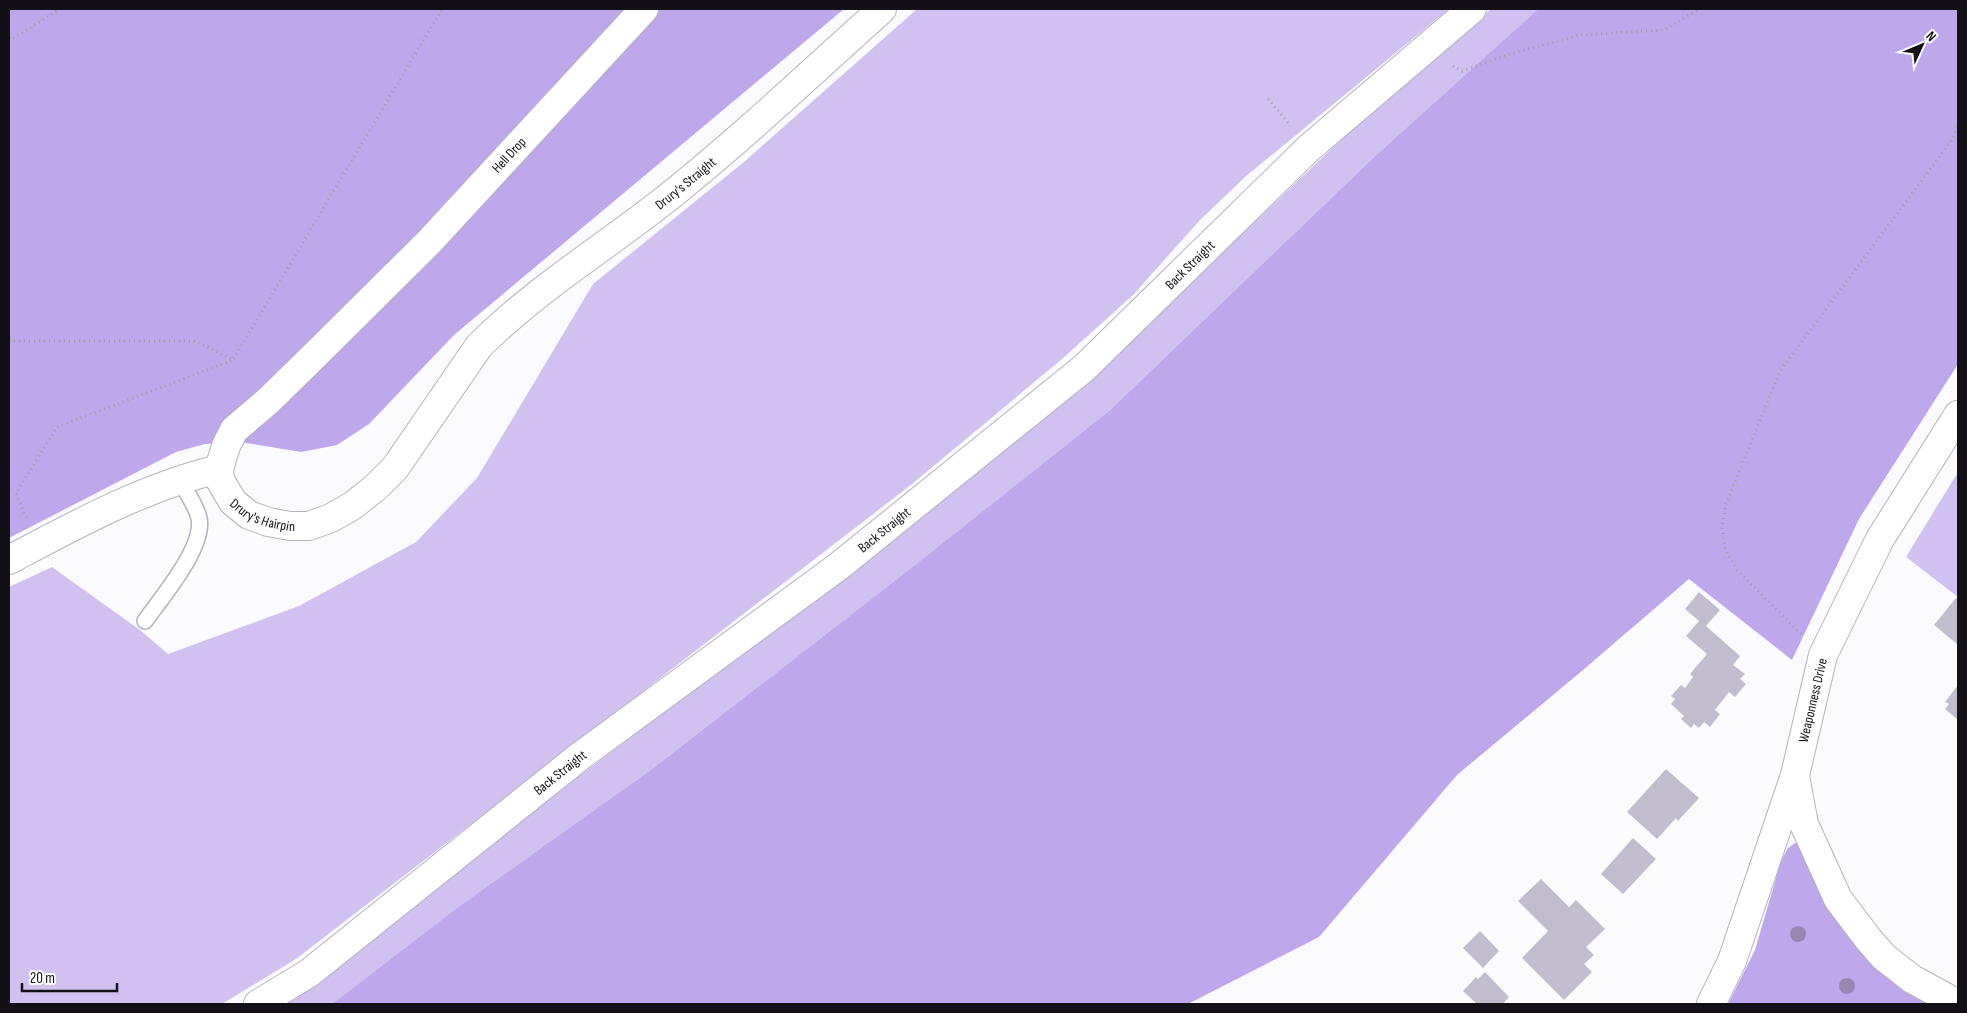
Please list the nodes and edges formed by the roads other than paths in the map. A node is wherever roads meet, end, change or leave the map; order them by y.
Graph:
1 (644, 9) edge
2 (882, 9) edge
3 (1472, 9) edge
4 (479, 346) joint
5 (1958, 415) edge
6 (220, 469) junction
7 (180, 480) junction
8 (9, 560) edge
9 (145, 621) dead end
10 (1795, 775) junction
11 (258, 1004) edge
12 (1712, 1004) edge
13 (1958, 1004) edge

1 - 6 street, Hell Drop
2 - 4 street, Drury's Straight
3 - 11 street, Back Straight
4 - 6 street, Drury's Hairpin
5 - 10 street, Weaponness Drive
6 - 7 street
7 - 8 street
7 - 9 lane
10 - 12 street, Weaponness Drive
10 - 13 street

